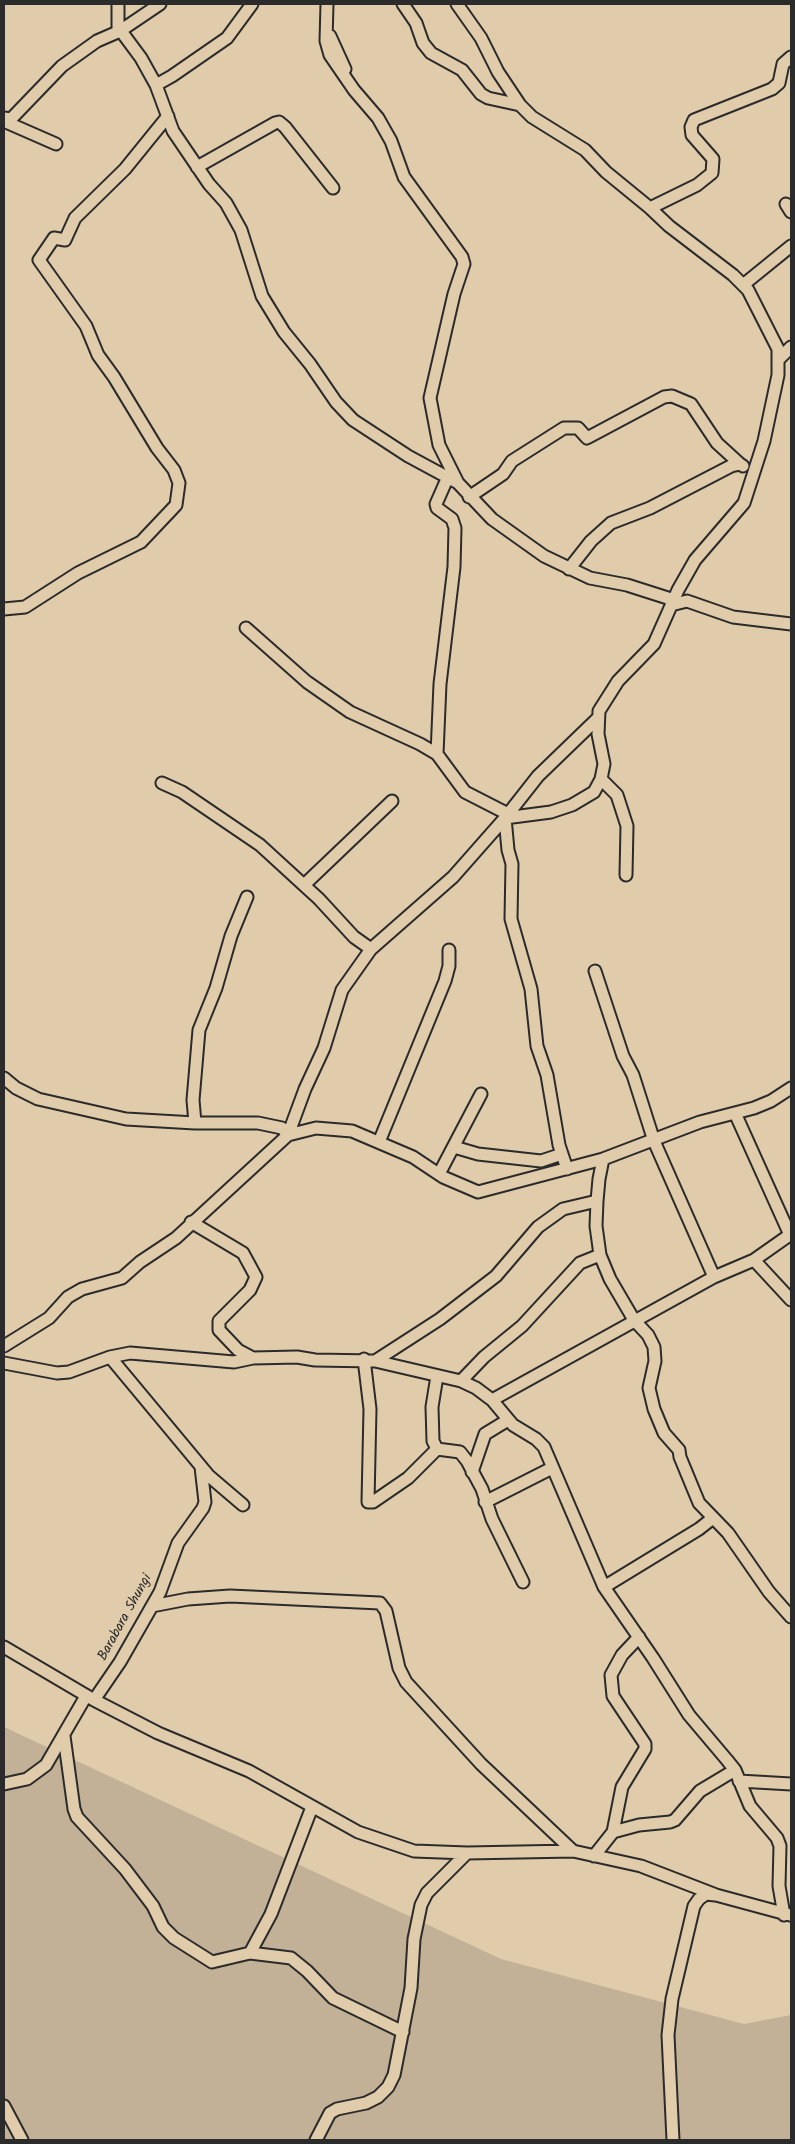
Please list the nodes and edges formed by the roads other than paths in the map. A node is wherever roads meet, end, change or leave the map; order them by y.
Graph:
1 (118, 4) edge
2 (160, 4) edge
3 (252, 4) edge
4 (327, 4) edge
5 (403, 4) edge
6 (457, 4) edge
7 (120, 31) junction
8 (791, 57) edge
9 (156, 85) junction
10 (520, 105) junction
11 (168, 116) junction
12 (7, 122) edge
13 (56, 144) dead end
14 (197, 167) junction
15 (333, 188) dead end
16 (650, 208) junction
17 (791, 246) edge
18 (743, 285) junction
19 (791, 347) edge
20 (779, 359) junction
21 (740, 464) junction
22 (753, 472) junction
23 (452, 481) junction
24 (469, 497) junction
25 (569, 569) junction
26 (674, 600) junction
27 (4, 609) edge
28 (791, 624) edge
29 (246, 628) dead end
30 (597, 719) junction
31 (437, 754) junction
32 (601, 779) junction
33 (162, 784) dead end
34 (392, 801) dead end
35 (507, 817) junction
36 (626, 875) dead end
37 (304, 885) junction
38 (247, 897) dead end
39 (371, 949) junction
40 (449, 950) dead end
41 (596, 971) dead end
42 (4, 1078) edge
43 (791, 1081) edge
44 (786, 1091) edge
45 (481, 1094) dead end
46 (734, 1113) junction
47 (195, 1123) junction
48 (288, 1135) junction
49 (654, 1141) junction
50 (379, 1142) junction
51 (454, 1147) junction
52 (562, 1154) junction
53 (604, 1159) junction
54 (567, 1169) junction
55 (439, 1174) junction
56 (597, 1201) junction
57 (192, 1222) junction
58 (791, 1235) edge
59 (600, 1255) junction
60 (754, 1260) junction
61 (714, 1277) junction
62 (791, 1300) edge
63 (634, 1320) junction
64 (4, 1346) edge
65 (110, 1357) junction
66 (253, 1358) junction
67 (370, 1360) junction
68 (4, 1363) edge
69 (437, 1376) junction
70 (461, 1381) junction
71 (492, 1400) junction
72 (508, 1420) junction
73 (437, 1449) junction
74 (201, 1467) junction
75 (552, 1468) junction
76 (472, 1472) junction
77 (485, 1502) junction
78 (243, 1504) dead end
79 (713, 1518) junction
80 (523, 1582) dead end
81 (604, 1587) junction
82 (152, 1606) junction
83 (791, 1617) edge
84 (639, 1637) junction
85 (4, 1647) edge
86 (90, 1698) junction
87 (64, 1736) junction
88 (737, 1776) junction
89 (4, 1784) edge
90 (791, 1784) edge
91 (312, 1807) junction
92 (613, 1832) junction
93 (573, 1851) junction
94 (467, 1853) junction
95 (594, 1856) junction
96 (716, 1895) junction
97 (788, 1915) edge
98 (250, 1953) junction
99 (403, 2032) junction
100 (4, 2106) edge
101 (22, 2140) edge
102 (316, 2140) edge
103 (673, 2140) edge

1 - 7 street
2 - 7 street
3 - 9 street
4 - 23 street
5 - 10 street
6 - 10 street
7 - 9 street
7 - 12 street
8 - 16 street
9 - 11 street
10 - 16 street
11 - 14 street
11 - 27 street
12 - 13 street
14 - 15 street
14 - 23 street
16 - 18 street
17 - 18 street
18 - 20 street
19 - 20 street
20 - 22 street
21 - 22 street
21 - 24 street
21 - 25 street
22 - 26 street
23 - 24 street
23 - 31 street
24 - 25 street
25 - 26 street
26 - 28 street
26 - 30 street
29 - 31 street
30 - 32 street
30 - 35 street
31 - 35 street
32 - 35 street
32 - 36 street
33 - 37 street
34 - 37 street
35 - 39 street
35 - 52 street
37 - 39 street
38 - 47 street
39 - 48 street
40 - 50 street
41 - 49 street
42 - 47 street
43 - 44 street
44 - 46 street
45 - 51 street
46 - 49 street
46 - 58 street
47 - 48 street
48 - 50 street
48 - 57 street
49 - 53 street
49 - 61 street
50 - 55 street
51 - 52 street
51 - 55 street
52 - 54 street
53 - 54 street
53 - 56 street
54 - 55 street
56 - 59 street
56 - 67 street
57 - 64 street
57 - 66 street
58 - 60 street
59 - 63 street
59 - 70 street
60 - 61 street
60 - 62 street
61 - 63 street
63 - 71 street
63 - 79 street
65 - 66 street
65 - 68 street
65 - 74 street
66 - 67 street
67 - 69 street
67 - 73 street
69 - 70 street
69 - 73 street
70 - 71 street
71 - 72 street
72 - 75 street
72 - 76 street
73 - 76 street
74 - 78 street
74 - 82 street, Barabara Shungi
75 - 77 street
75 - 81 street
76 - 77 street
77 - 80 street
79 - 81 street
79 - 83 street
81 - 84 street
82 - 86 street, Barabara Shungi
82 - 93 street
84 - 88 street
84 - 92 street
85 - 86 street
86 - 87 street, Barabara Shungi
86 - 91 street
87 - 89 street, Barabara Shungi
87 - 98 street
88 - 90 street
88 - 92 street
88 - 97 street
91 - 94 street
91 - 98 street
92 - 95 street
93 - 94 street
93 - 95 street
94 - 99 street
95 - 96 street
96 - 97 street
96 - 103 street
98 - 99 street
99 - 102 street
100 - 101 street

